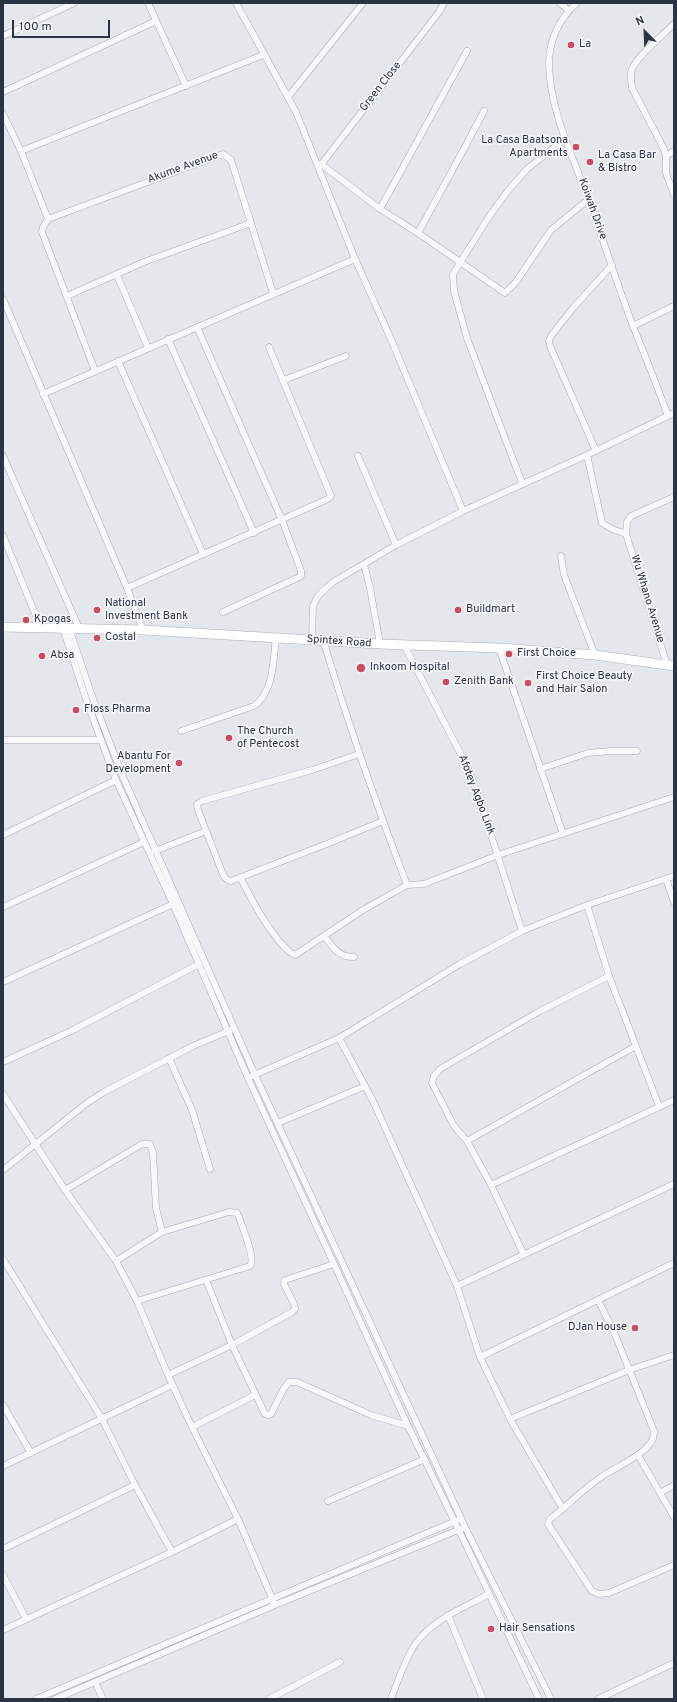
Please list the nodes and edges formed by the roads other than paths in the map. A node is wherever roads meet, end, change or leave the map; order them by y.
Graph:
1 (74, 3) edge
2 (148, 3) edge
3 (236, 3) edge
4 (362, 3) edge
5 (444, 3) edge
6 (560, 3) edge
7 (577, 3) edge
8 (568, 10) junction
9 (156, 21) junction
10 (674, 24) edge
11 (3, 36) edge
12 (467, 51) dead end
13 (263, 55) junction
14 (186, 86) junction
15 (3, 92) edge
16 (288, 96) junction
17 (484, 110) dead end
18 (3, 114) edge
19 (565, 139) junction
20 (21, 151) junction
21 (674, 151) edge
22 (666, 156) junction
23 (320, 166) junction
24 (674, 195) edge
25 (589, 199) junction
26 (380, 210) junction
27 (48, 219) junction
28 (251, 223) junction
29 (418, 233) junction
30 (355, 259) junction
31 (459, 262) junction
32 (612, 265) junction
33 (117, 275) junction
34 (273, 293) junction
35 (67, 296) junction
36 (3, 299) edge
37 (674, 306) edge
38 (633, 326) junction
39 (197, 327) junction
40 (168, 339) junction
41 (269, 347) dead end
42 (148, 348) junction
43 (346, 356) dead end
44 (118, 361) junction
45 (95, 371) junction
46 (284, 380) junction
47 (42, 394) junction
48 (671, 414) edge
49 (596, 451) junction
50 (587, 455) junction
51 (3, 456) edge
52 (358, 456) dead end
53 (522, 483) junction
54 (674, 497) edge
55 (463, 511) junction
56 (282, 520) junction
57 (254, 533) junction
58 (626, 534) junction
59 (3, 536) edge
60 (396, 545) junction
61 (203, 554) junction
62 (561, 556) dead end
63 (364, 564) junction
64 (127, 588) junction
65 (222, 612) dead end
66 (3, 627) edge
67 (41, 628) junction
68 (66, 628) junction
69 (79, 628) junction
70 (144, 630) junction
71 (276, 638) junction
72 (312, 640) junction
73 (323, 640) junction
74 (380, 644) junction
75 (404, 645) junction
76 (499, 648) junction
77 (595, 655) junction
78 (671, 666) edge
79 (181, 731) dead end
80 (3, 740) edge
81 (101, 740) junction
82 (637, 751) dead end
83 (359, 754) junction
84 (540, 769) junction
85 (116, 780) junction
86 (674, 797) edge
87 (383, 821) junction
88 (206, 831) junction
89 (562, 834) junction
90 (3, 835) edge
91 (144, 842) junction
92 (155, 851) junction
93 (498, 855) junction
94 (674, 876) edge
95 (240, 877) junction
96 (666, 879) junction
97 (407, 884) junction
98 (674, 902) edge
99 (173, 904) junction
100 (587, 905) junction
101 (3, 907) edge
102 (522, 931) junction
103 (324, 936) junction
104 (354, 957) dead end
105 (198, 964) junction
106 (609, 976) junction
107 (3, 982) edge
108 (231, 1030) junction
109 (339, 1038) junction
110 (636, 1046) junction
111 (169, 1058) junction
112 (3, 1062) edge
113 (254, 1075) junction
114 (248, 1078) junction
115 (365, 1086) junction
116 (3, 1094) edge
117 (674, 1100) edge
118 (659, 1106) junction
119 (278, 1123) junction
120 (468, 1141) junction
121 (36, 1145) junction
122 (210, 1169) dead end
123 (3, 1170) edge
124 (674, 1184) edge
125 (491, 1185) junction
126 (65, 1190) junction
127 (162, 1232) junction
128 (524, 1254) junction
129 (3, 1259) edge
130 (116, 1261) junction
131 (674, 1263) edge
132 (334, 1264) junction
133 (206, 1280) junction
134 (457, 1286) junction
135 (598, 1300) junction
136 (137, 1301) junction
137 (232, 1345) junction
138 (674, 1355) edge
139 (480, 1357) junction
140 (629, 1370) junction
141 (168, 1375) junction
142 (172, 1385) junction
143 (255, 1395) junction
144 (3, 1405) edge
145 (102, 1419) junction
146 (510, 1419) junction
147 (408, 1426) junction
148 (192, 1427) junction
149 (31, 1453) junction
150 (638, 1455) junction
151 (425, 1459) junction
152 (3, 1466) edge
153 (135, 1485) junction
154 (674, 1485) edge
155 (660, 1493) junction
156 (328, 1501) dead end
157 (562, 1509) junction
158 (674, 1517) edge
159 (238, 1519) junction
160 (462, 1519) junction
161 (455, 1522) junction
162 (465, 1527) junction
163 (459, 1530) junction
164 (3, 1549) edge
165 (172, 1552) junction
166 (674, 1565) edge
167 (3, 1575) edge
168 (489, 1594) junction
169 (274, 1602) junction
170 (448, 1615) junction
171 (26, 1619) junction
172 (3, 1630) edge
173 (340, 1662) dead end
174 (674, 1663) edge
175 (95, 1682) junction
176 (272, 1698) edge
177 (36, 1699) edge
178 (55, 1699) edge
179 (103, 1699) edge
180 (391, 1699) edge
181 (483, 1699) edge
182 (539, 1699) edge
183 (550, 1699) edge
184 (598, 1699) edge

1 - 11 street
2 - 9 street
3 - 13 street
4 - 16 street
5 - 23 street, Green Close
6 - 8 street
7 - 8 street, Koiwah Drive
8 - 19 street, Koiwah Drive
9 - 14 street
9 - 15 street
10 - 22 street
12 - 26 street
13 - 14 street
13 - 16 street
14 - 20 street
16 - 23 street
17 - 29 street
18 - 20 street
19 - 25 street, Koiwah Drive
19 - 31 street
20 - 27 street
21 - 22 street
22 - 24 street
23 - 26 street
23 - 30 street
25 - 31 street
25 - 32 street, Koiwah Drive
26 - 29 street
27 - 28 street, Akume Avenue
27 - 35 street
28 - 33 street
28 - 34 street, Akume Avenue
29 - 31 street
30 - 34 street
30 - 55 street
31 - 53 street
32 - 38 street, Koiwah Drive
32 - 49 street
33 - 35 street
33 - 42 street
34 - 39 street
35 - 45 street
36 - 47 street
37 - 38 street
38 - 48 street, Koiwah Drive
39 - 40 street
39 - 56 street
40 - 42 street
40 - 57 street
41 - 46 street
42 - 44 street
43 - 46 street
44 - 45 street
44 - 61 street
45 - 47 street
46 - 56 street
47 - 64 street
48 - 49 street
49 - 50 street
50 - 53 street
50 - 58 street
51 - 69 street
52 - 60 street
53 - 55 street
54 - 58 street
55 - 60 street
56 - 57 street
56 - 65 street
57 - 61 street
58 - 78 street, Wu Whano Avenue
59 - 67 street
60 - 63 street
61 - 64 street
62 - 77 street
63 - 72 street
63 - 74 street
64 - 70 street
66 - 67 main road, Spintex Road
67 - 68 main road, Spintex Road
68 - 69 main road, Spintex Road
68 - 81 street
68 - 92 street
69 - 70 main road, Spintex Road
70 - 71 main road, Spintex Road
71 - 72 main road, Spintex Road
71 - 79 street
72 - 73 main road, Spintex Road
73 - 74 main road, Spintex Road
73 - 83 street
74 - 75 main road, Spintex Road
75 - 76 main road, Spintex Road
75 - 93 street, Afotey Agbo Link
76 - 77 main road, Spintex Road
76 - 84 street
77 - 78 main road, Spintex Road
80 - 81 street
81 - 85 street
82 - 84 street
83 - 87 street
83 - 88 street
84 - 89 street
85 - 90 street
85 - 91 street
86 - 89 street
87 - 95 street
87 - 97 street
88 - 92 street
88 - 95 street
89 - 93 street
91 - 99 street
91 - 101 street
92 - 108 street
93 - 97 street
93 - 102 street, Afotey Agbo Link
94 - 96 street
95 - 103 street
96 - 98 street
96 - 100 street
97 - 103 street
99 - 105 street
99 - 107 street
100 - 102 street
100 - 106 street
102 - 109 street
103 - 104 street
105 - 108 street
105 - 112 street
106 - 110 street
106 - 120 street
108 - 111 street
108 - 113 street
108 - 114 street
109 - 113 street
109 - 115 street
110 - 118 street
110 - 120 street
111 - 121 street
111 - 122 street
113 - 114 street
113 - 119 street
114 - 132 street
115 - 119 street
115 - 134 street
116 - 121 street
117 - 118 street
118 - 125 street
119 - 160 street
120 - 125 street
121 - 123 street
121 - 126 street
124 - 128 street
125 - 128 street
126 - 127 street
126 - 130 street
127 - 130 street
127 - 133 street
128 - 134 street
129 - 145 street
130 - 136 street
131 - 135 street
132 - 137 street
132 - 147 street
133 - 136 street
133 - 137 street
134 - 139 street
135 - 139 street
135 - 140 street
136 - 141 street
137 - 141 street
137 - 143 street
138 - 140 street
139 - 146 street
140 - 146 street
140 - 150 street
141 - 142 street
142 - 145 street
142 - 148 street
143 - 147 street
143 - 148 street
144 - 149 street
145 - 149 street
145 - 153 street
146 - 157 street
147 - 151 street
148 - 159 street
149 - 152 street
150 - 155 street
150 - 157 street
151 - 156 street
151 - 161 street
153 - 164 street
153 - 165 street
154 - 155 street
155 - 158 street
157 - 166 street
159 - 165 street
159 - 169 street
160 - 161 street
160 - 162 street
161 - 163 street
161 - 169 street
162 - 163 street
162 - 183 street
163 - 168 street
163 - 169 street
165 - 171 street
167 - 171 street
168 - 170 street
168 - 182 street
169 - 175 street
169 - 177 street
170 - 180 street
170 - 181 street
171 - 172 street
173 - 176 street
174 - 184 street
175 - 178 street
175 - 179 street

